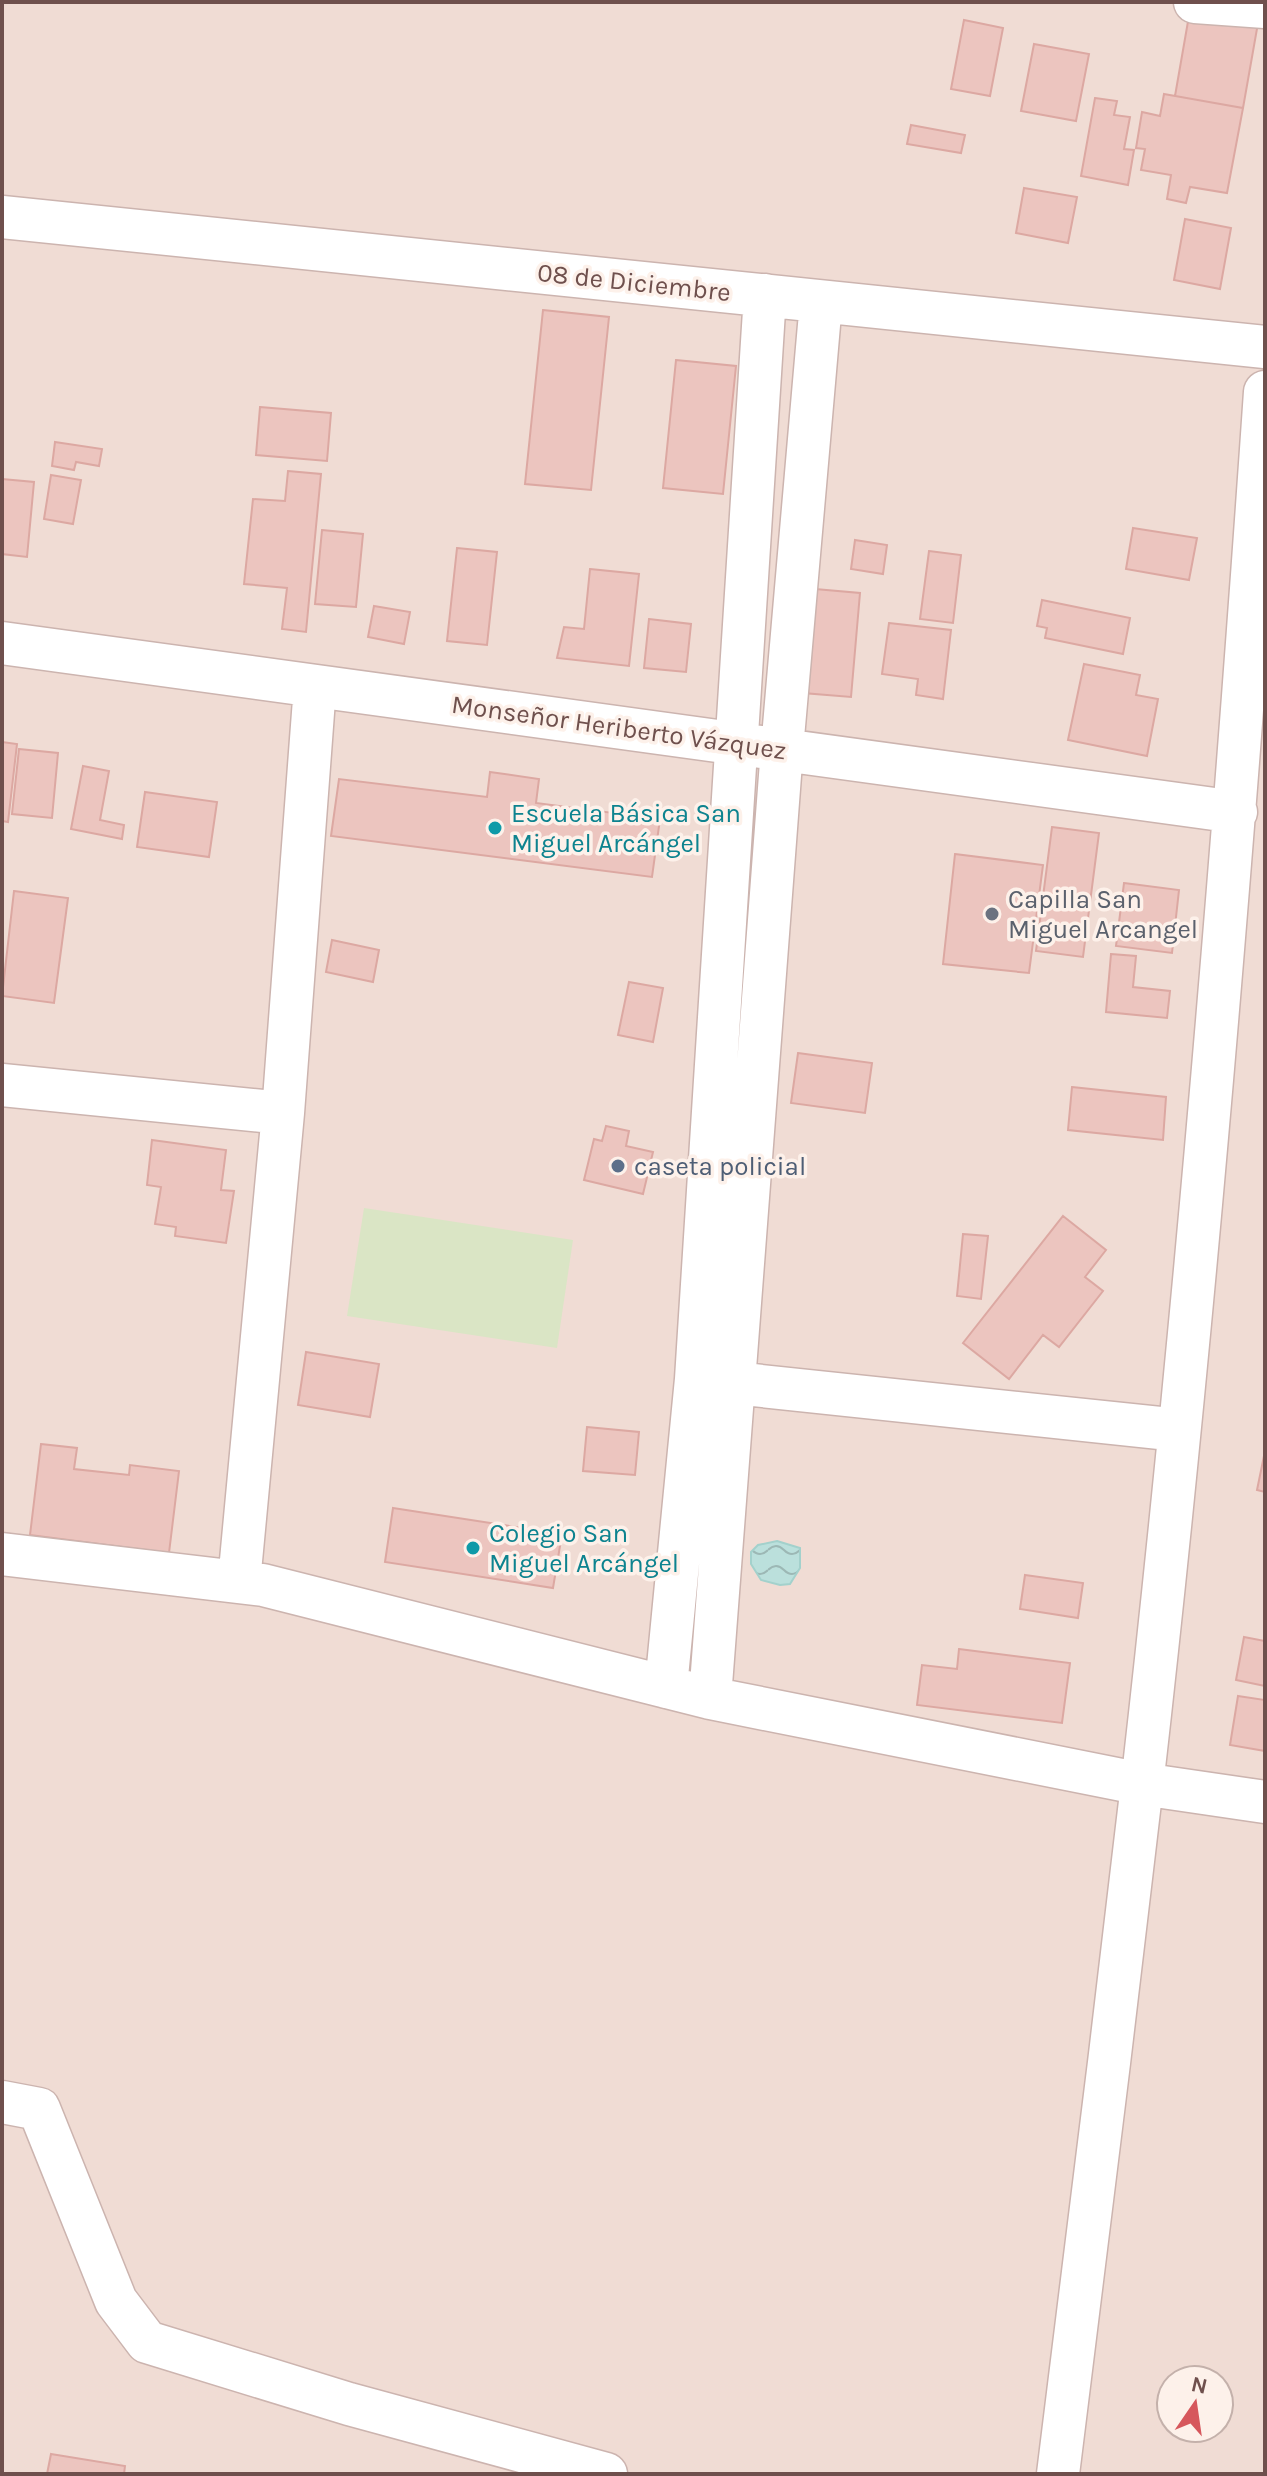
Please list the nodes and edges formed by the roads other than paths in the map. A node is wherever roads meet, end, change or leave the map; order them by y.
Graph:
1 (1195, 2) edge
2 (1265, 7) edge
3 (2, 217) edge
4 (765, 295) junction
5 (821, 302) junction
6 (1265, 347) edge
7 (1265, 392) edge
8 (2, 643) edge
9 (315, 686) junction
10 (738, 743) junction
11 (782, 749) junction
12 (1236, 812) junction
13 (2, 1085) edge
14 (283, 1113) junction
15 (715, 1381) junction
16 (1179, 1430) junction
17 (2, 1554) edge
18 (239, 1582) junction
19 (666, 1687) junction
20 (710, 1698) junction
21 (1142, 1784) junction
22 (1265, 1802) edge
23 (2, 2102) edge
24 (467, 2434) junction
25 (477, 2474) edge
26 (606, 2474) edge
27 (1058, 2474) edge

1 - 2 street
3 - 4 street, 08 de Diciembre
4 - 5 street, 08 de Diciembre
4 - 10 street
5 - 6 street, 08 de Diciembre
5 - 11 street
7 - 12 street
8 - 9 street, Monseñor Heriberto Vázquez
9 - 10 street, Monseñor Heriberto Vázquez
9 - 14 street
10 - 11 street, Monseñor Heriberto Vázquez
10 - 15 street
11 - 12 street, Monseñor Heriberto Vázquez
11 - 15 street
12 - 16 street
13 - 14 street
14 - 18 street
15 - 16 street
15 - 19 street
15 - 20 street
16 - 21 street
17 - 18 street
18 - 19 street
19 - 20 street
20 - 21 street
21 - 22 street
21 - 27 street
23 - 24 street
24 - 25 street
24 - 26 street

